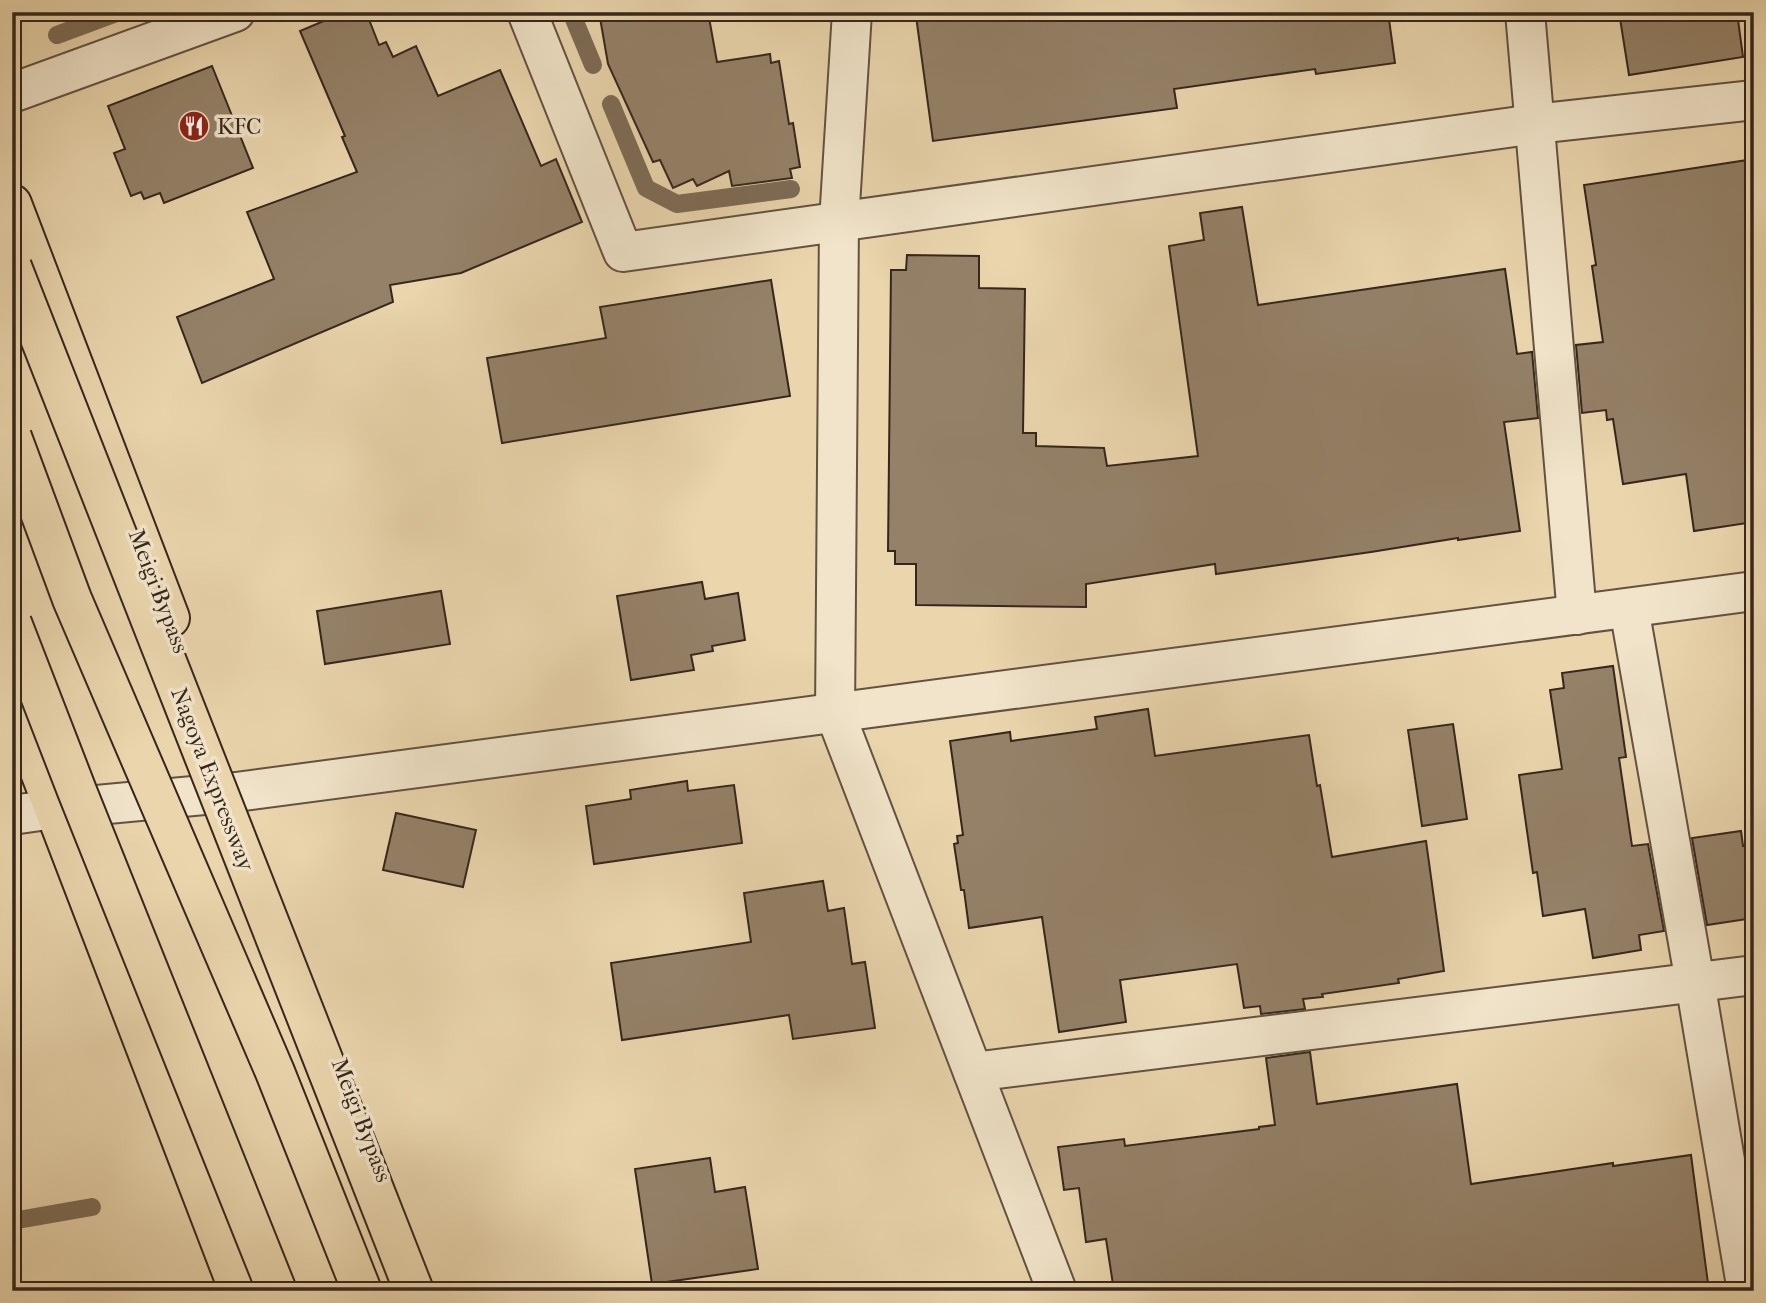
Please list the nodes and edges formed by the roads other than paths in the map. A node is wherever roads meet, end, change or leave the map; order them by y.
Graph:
1 (236, 12) edge
2 (527, 12) edge
3 (852, 12) edge
4 (1525, 12) edge
5 (12, 93) edge
6 (1754, 100) edge
7 (1535, 124) junction
8 (12, 204) edge
9 (839, 222) junction
10 (12, 267) edge
11 (12, 437) edge
12 (1754, 591) edge
13 (1629, 608) junction
14 (1577, 615) junction
15 (12, 623) edge
16 (12, 699) edge
17 (835, 713) junction
18 (236, 792) junction
19 (54, 809) junction
20 (12, 815) edge
21 (1754, 975) edge
22 (1695, 982) junction
23 (973, 1072) junction
24 (239, 1291) edge
25 (278, 1291) edge
26 (362, 1291) edge
27 (414, 1291) edge
28 (426, 1291) edge
29 (1057, 1291) edge
30 (1747, 1291) edge

1 - 5 street
2 - 9 street
3 - 9 street
4 - 7 street
6 - 7 street
7 - 9 street
7 - 14 street
8 - 18 highway, Meigi Bypass
9 - 17 street
10 - 27 highway, Nagoya Expressway, bridge
11 - 26 highway, bridge
12 - 13 street
13 - 14 street
13 - 22 street
14 - 17 street
15 - 25 highway, bridge
16 - 19 highway
17 - 18 street
17 - 23 street
18 - 19 street
18 - 28 highway, Meigi Bypass
19 - 20 street
19 - 24 highway
21 - 22 street
22 - 23 street
22 - 30 street
23 - 29 street

